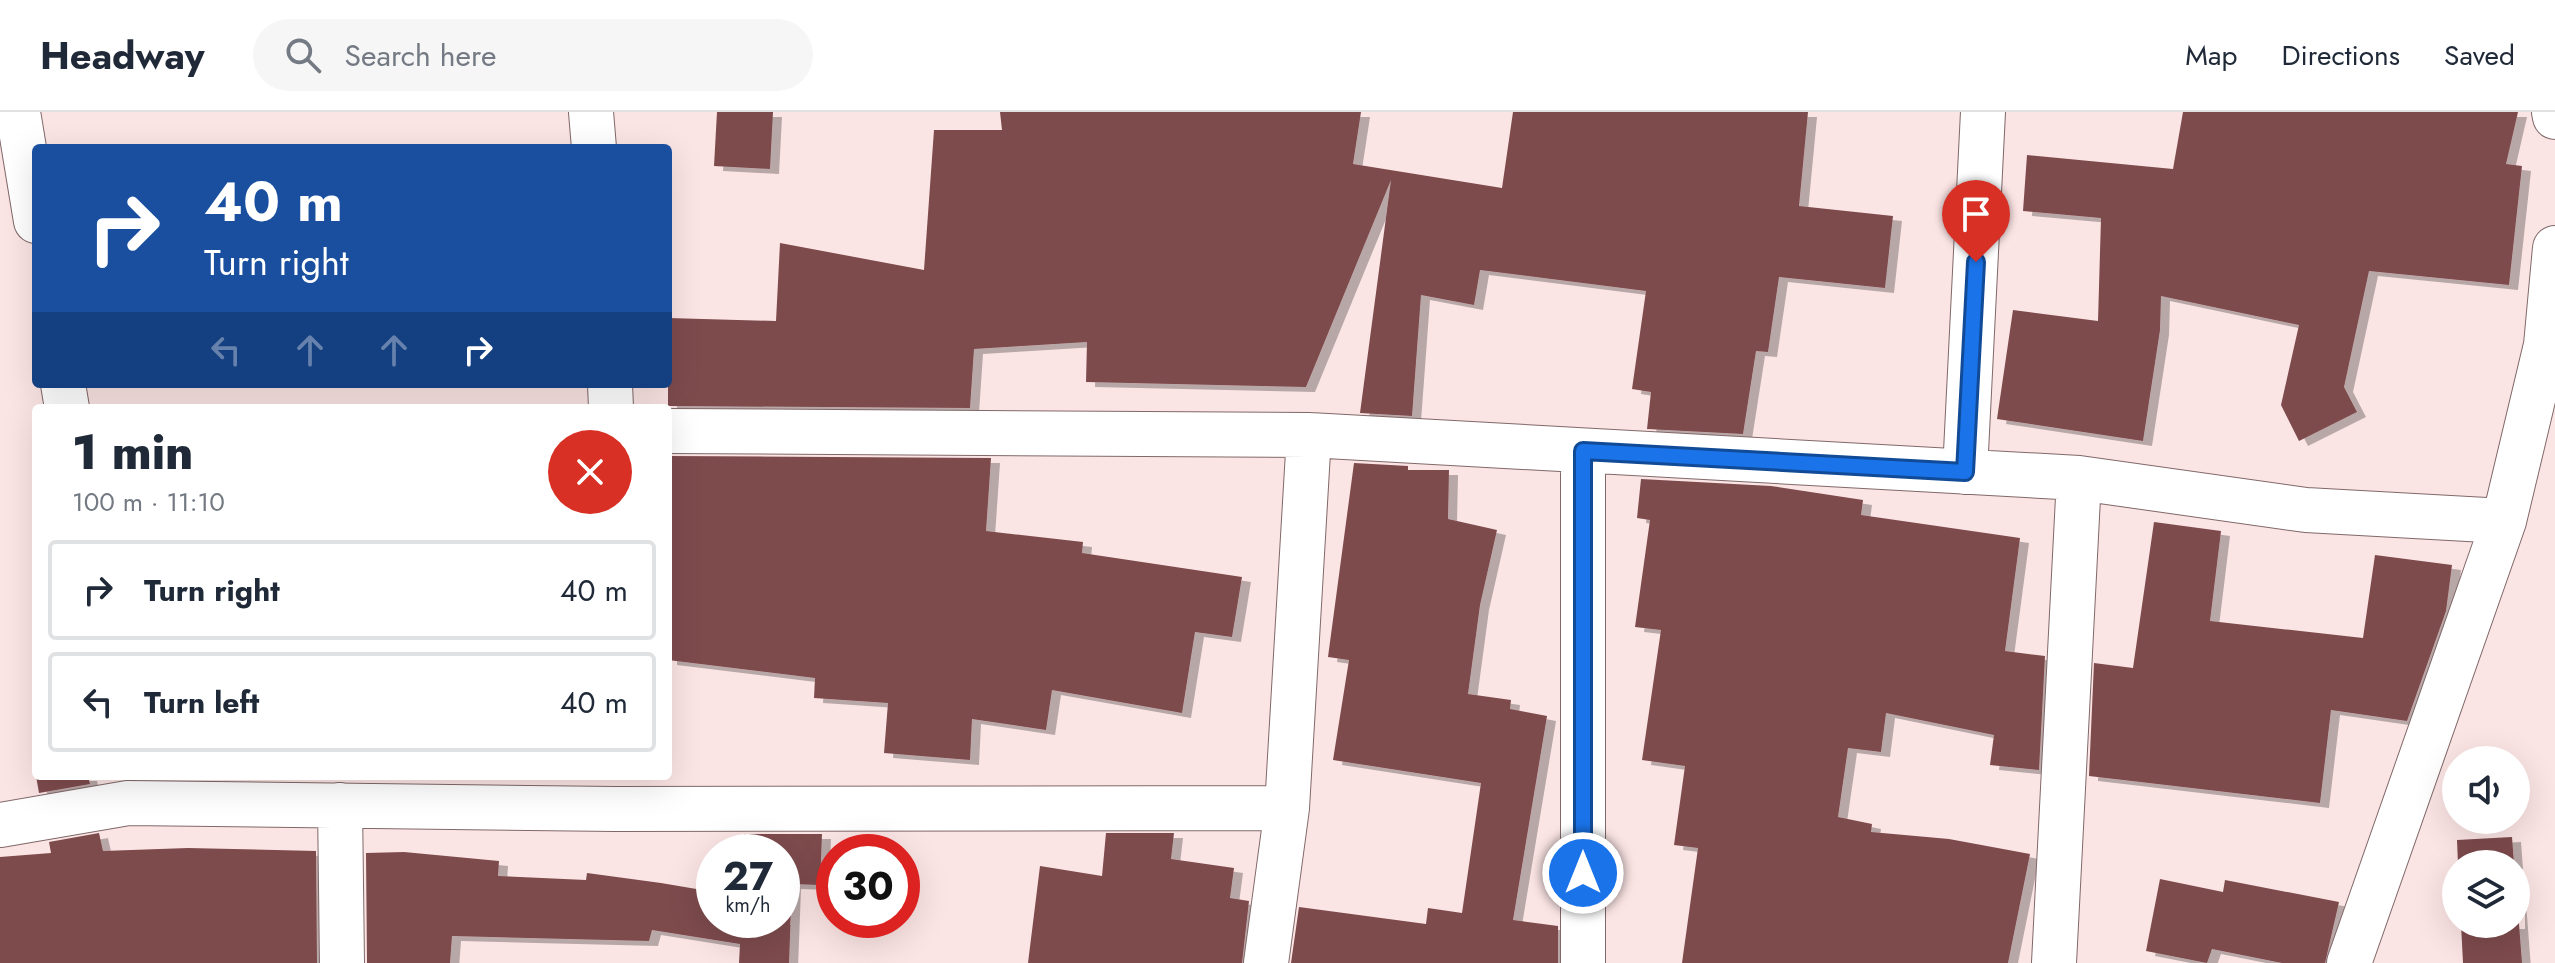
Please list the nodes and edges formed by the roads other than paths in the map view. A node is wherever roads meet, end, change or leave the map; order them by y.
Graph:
1 (18, 112) edge
2 (591, 112) edge
3 (1983, 112) edge
4 (594, 144) edge
5 (32, 197) edge
6 (2555, 248) edge
7 (672, 431) edge
8 (1309, 435) junction
9 (1583, 451) junction
10 (1965, 472) junction
11 (2079, 478) junction
12 (2504, 521) junction
13 (126, 789) edge
14 (615, 793) edge
15 (340, 805) junction
16 (1287, 808) junction
17 (0, 825) edge
18 (342, 963) edge
19 (1266, 963) edge
20 (1583, 963) edge
21 (2054, 963) edge
22 (2349, 963) edge

1 - 5 street
2 - 4 street
3 - 10 street
6 - 12 street
7 - 8 street
8 - 9 street
8 - 16 street
9 - 10 street
9 - 20 street
10 - 11 street
11 - 12 street
11 - 21 street
12 - 22 street
13 - 15 street
13 - 17 street
14 - 15 street
14 - 16 street
15 - 18 street
16 - 19 street

